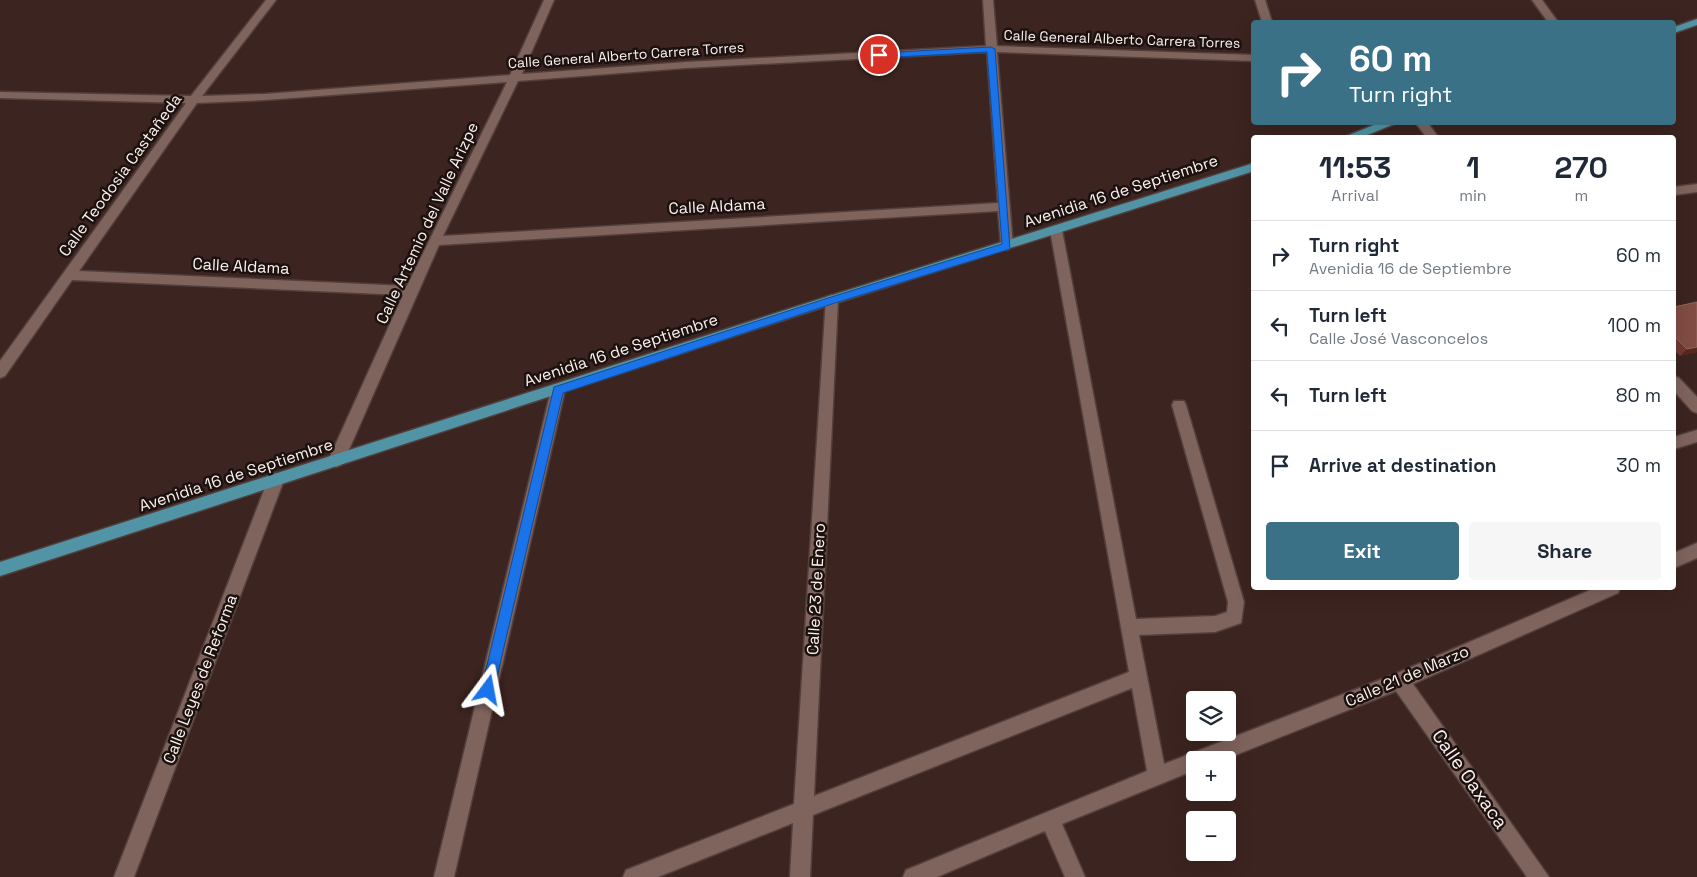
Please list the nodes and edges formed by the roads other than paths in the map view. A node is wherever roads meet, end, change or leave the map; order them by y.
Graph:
1 (271, 0) edge
2 (549, 0) edge
3 (988, 0) edge
4 (1260, 0) edge
5 (1537, 0) edge
6 (1266, 20) edge
7 (1552, 20) edge
8 (1697, 22) edge
9 (1676, 29) edge
10 (991, 49) junction
11 (1251, 58) edge
12 (515, 77) junction
13 (0, 95) edge
14 (194, 99) junction
15 (1385, 125) edge
16 (1423, 125) edge
17 (1356, 135) edge
18 (1431, 135) edge
19 (1251, 168) edge
20 (1697, 188) edge
21 (1676, 191) edge
22 (1002, 207) junction
23 (1056, 230) junction
24 (434, 241) junction
25 (1006, 246) junction
26 (68, 275) junction
27 (412, 291) junction
28 (832, 300) junction
29 (0, 372) edge
30 (1676, 384) edge
31 (558, 390) junction
32 (1179, 405) dead end
33 (1697, 407) edge
34 (1697, 436) edge
35 (1676, 442) edge
36 (336, 460) junction
37 (276, 480) junction
38 (1695, 554) edge
39 (1676, 560) edge
40 (0, 569) edge
41 (1607, 590) edge
42 (1129, 627) junction
43 (1139, 677) junction
44 (1400, 681) junction
45 (1222, 751) edge
46 (1186, 765) edge
47 (1157, 776) junction
48 (804, 809) junction
49 (1050, 819) junction
50 (124, 877) edge
51 (444, 877) edge
52 (633, 877) edge
53 (800, 877) edge
54 (914, 877) edge
55 (1075, 877) edge
56 (1539, 877) edge

1 - 14 street, Calle Teodosia Castañeda
2 - 12 street, Calle Artemio del Valle Arizpe
3 - 10 street
4 - 6 street
5 - 7 street
8 - 9 main road
10 - 11 street, Calle General Alberto Carrera Torres
10 - 12 street, Calle General Alberto Carrera Torres
10 - 22 street
12 - 14 street, Calle General Alberto Carrera Torres
12 - 24 street, Calle Artemio del Valle Arizpe
13 - 14 street, Calle General Alberto Carrera Torres
14 - 26 street, Calle Teodosia Castañeda
15 - 17 main road
16 - 18 street
19 - 23 main road, Avenidia 16 de Septiembre
20 - 21 street
22 - 24 street, Calle Aldama
22 - 25 street
23 - 25 main road, Avenidia 16 de Septiembre
23 - 42 street
24 - 27 street, Calle Artemio del Valle Arizpe
25 - 28 main road, Avenidia 16 de Septiembre
26 - 27 street, Calle Aldama
26 - 29 street, Calle Teodosia Castañeda
27 - 36 street, Calle Artemio del Valle Arizpe
28 - 31 main road, Avenidia 16 de Septiembre
28 - 48 street, Calle 23 de Enero
30 - 33 street
31 - 36 main road, Avenidia 16 de Septiembre
31 - 51 street
32 - 42 street
34 - 35 street
36 - 37 main road, Avenidia 16 de Septiembre
37 - 40 main road, Avenidia 16 de Septiembre
37 - 50 street, Calle Leyes de Reforma
38 - 39 street
41 - 44 street, Calle 21 de Marzo
42 - 43 street
43 - 47 street
43 - 48 street
44 - 45 street, Calle 21 de Marzo
44 - 56 street, Calle Oaxaca
46 - 47 street
47 - 49 street
48 - 52 street
48 - 53 street, Calle 23 de Enero
49 - 54 street
49 - 55 street

